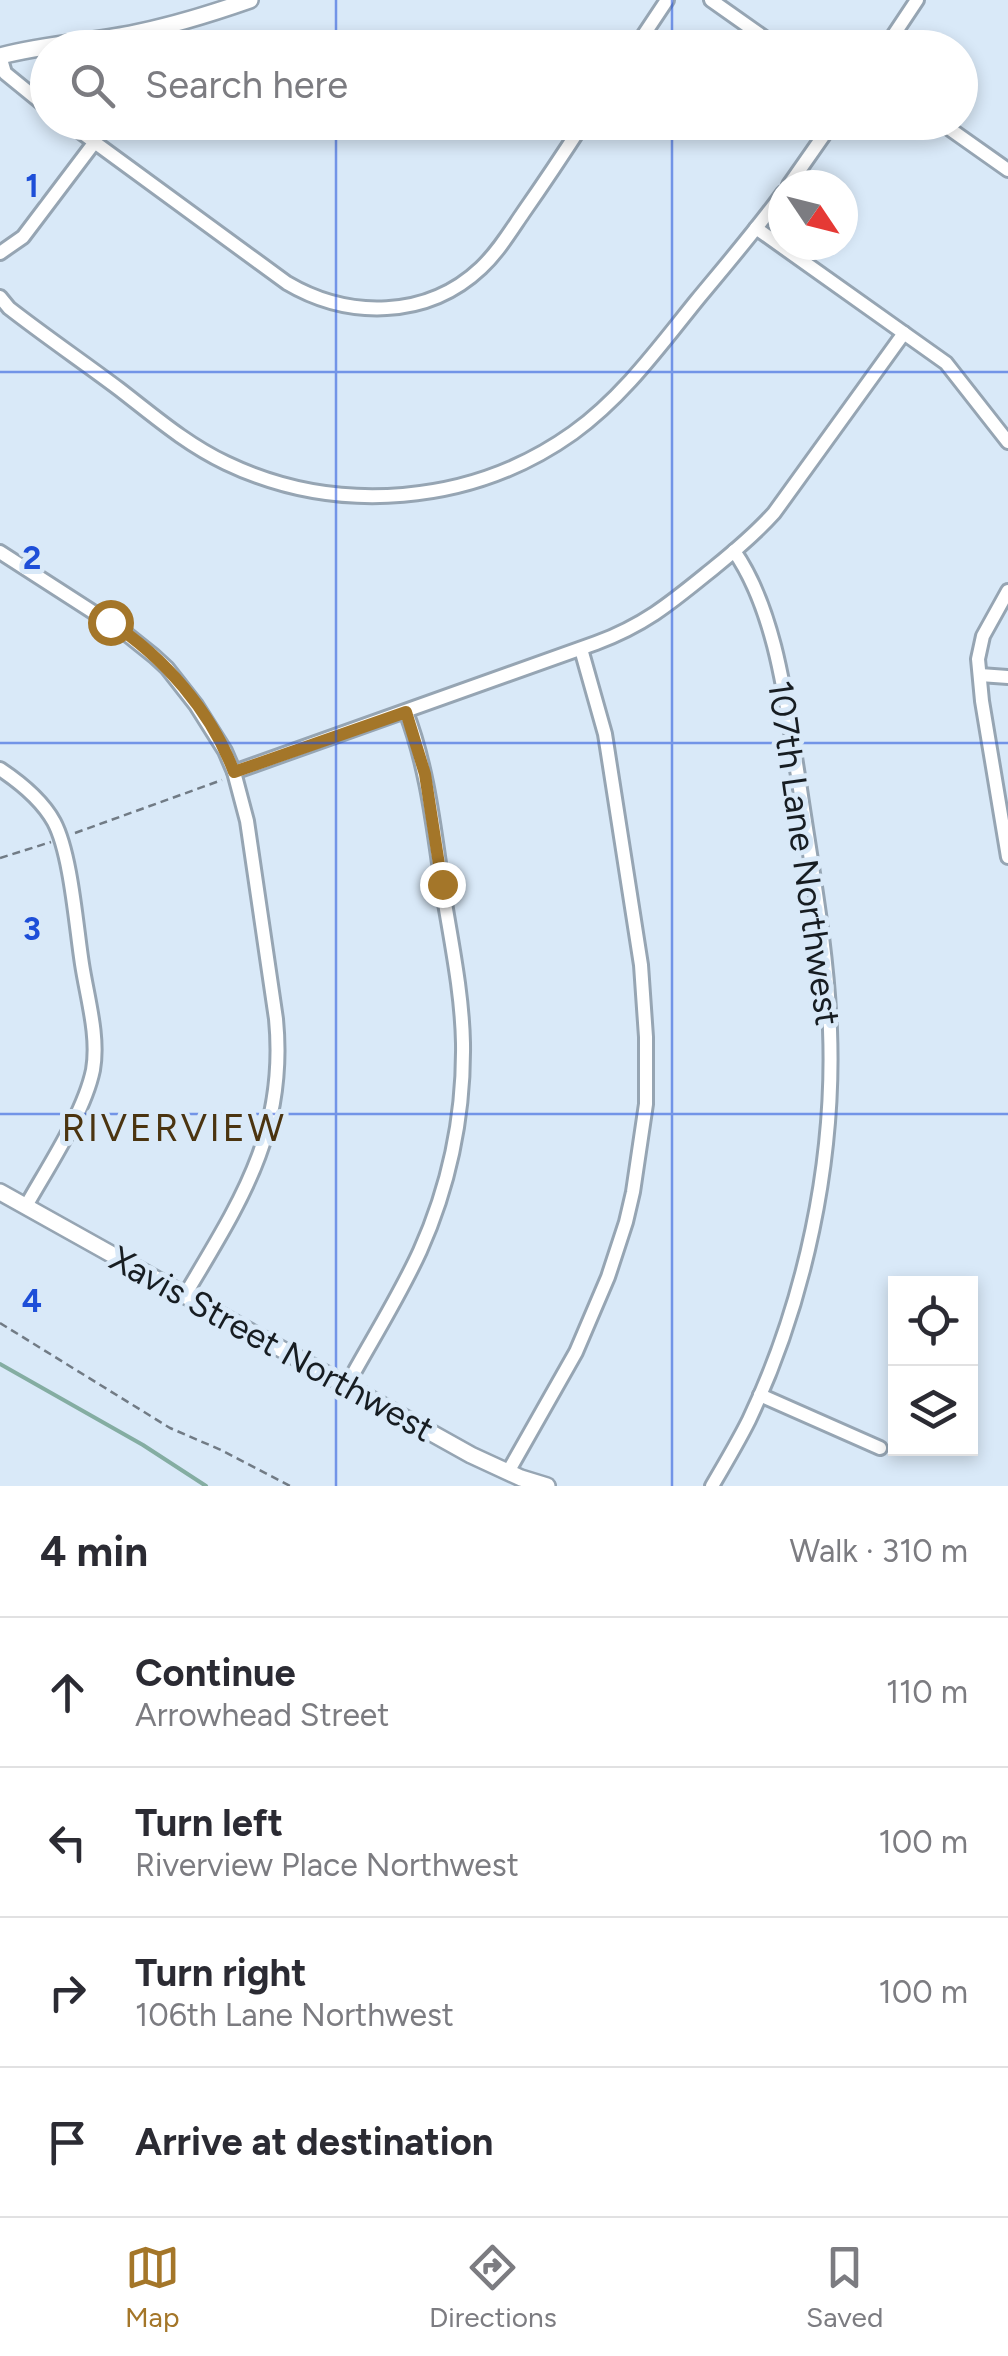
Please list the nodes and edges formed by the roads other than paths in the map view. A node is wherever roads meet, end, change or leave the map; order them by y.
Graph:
1 (250, 0) edge
2 (668, 0) edge
3 (710, 0) edge
4 (917, 0) edge
5 (146, 30) edge
6 (647, 30) edge
7 (752, 30) edge
8 (896, 30) edge
9 (30, 51) edge
10 (0, 56) edge
11 (30, 93) edge
12 (90, 140) edge
13 (572, 140) edge
14 (820, 140) edge
15 (966, 140) edge
16 (94, 143) junction
17 (799, 170) edge
18 (1008, 170) edge
19 (768, 212) edge
20 (756, 228) junction
21 (0, 254) edge
22 (0, 298) edge
23 (904, 333) junction
24 (1008, 442) edge
25 (734, 551) junction
26 (0, 552) edge
27 (1008, 592) edge
28 (581, 649) junction
29 (980, 675) junction
30 (1008, 677) edge
31 (406, 712) junction
32 (0, 769) edge
33 (230, 775) junction
34 (1008, 858) edge
35 (0, 1192) edge
36 (26, 1206) junction
37 (185, 1296) junction
38 (346, 1385) junction
39 (760, 1395) junction
40 (880, 1448) dead end
41 (508, 1472) junction
42 (548, 1486) edge
43 (712, 1486) edge

1 - 5 street
2 - 6 street
3 - 7 street
4 - 8 street
9 - 10 street
10 - 11 street
12 - 16 street
13 - 16 street
14 - 17 street
15 - 18 street
16 - 21 street
19 - 20 street
20 - 22 street
20 - 23 street
23 - 24 street
23 - 25 street
25 - 28 street
25 - 39 street, 107th Lane Northwest
26 - 33 street
27 - 29 street
28 - 31 street
28 - 41 street
29 - 30 street
29 - 34 street
31 - 33 street
31 - 38 street
32 - 36 street
33 - 37 street
35 - 36 street, Xavis Street Northwest
36 - 37 street, Xavis Street Northwest
37 - 38 street, Xavis Street Northwest
38 - 41 street, Xavis Street Northwest
39 - 40 street
39 - 43 street, 107th Lane Northwest
41 - 42 street, Xavis Street Northwest

